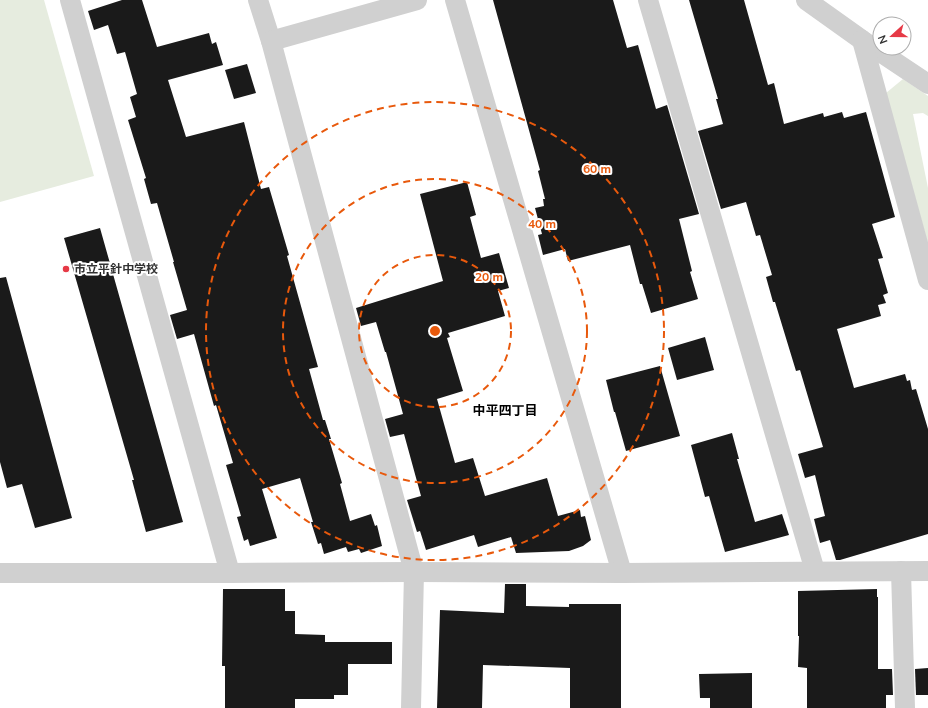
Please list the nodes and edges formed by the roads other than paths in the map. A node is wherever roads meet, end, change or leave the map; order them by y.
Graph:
1 (70, 0) edge
2 (258, 0) edge
3 (417, 0) edge
4 (455, 0) edge
5 (648, 0) edge
6 (806, 0) edge
7 (862, 40) junction
8 (270, 41) junction
9 (928, 84) edge
10 (928, 280) edge
11 (815, 571) junction
12 (901, 571) junction
13 (928, 571) edge
14 (414, 572) junction
15 (0, 573) edge
16 (230, 573) junction
17 (622, 573) junction
18 (411, 708) edge
19 (904, 708) edge

1 - 16 street
2 - 8 street
3 - 8 street
4 - 17 street
5 - 11 street
6 - 7 street
7 - 9 street
7 - 10 street
8 - 14 street
11 - 12 street
11 - 17 street
12 - 13 street
12 - 19 street
14 - 16 street
14 - 17 street
14 - 18 street
15 - 16 street

